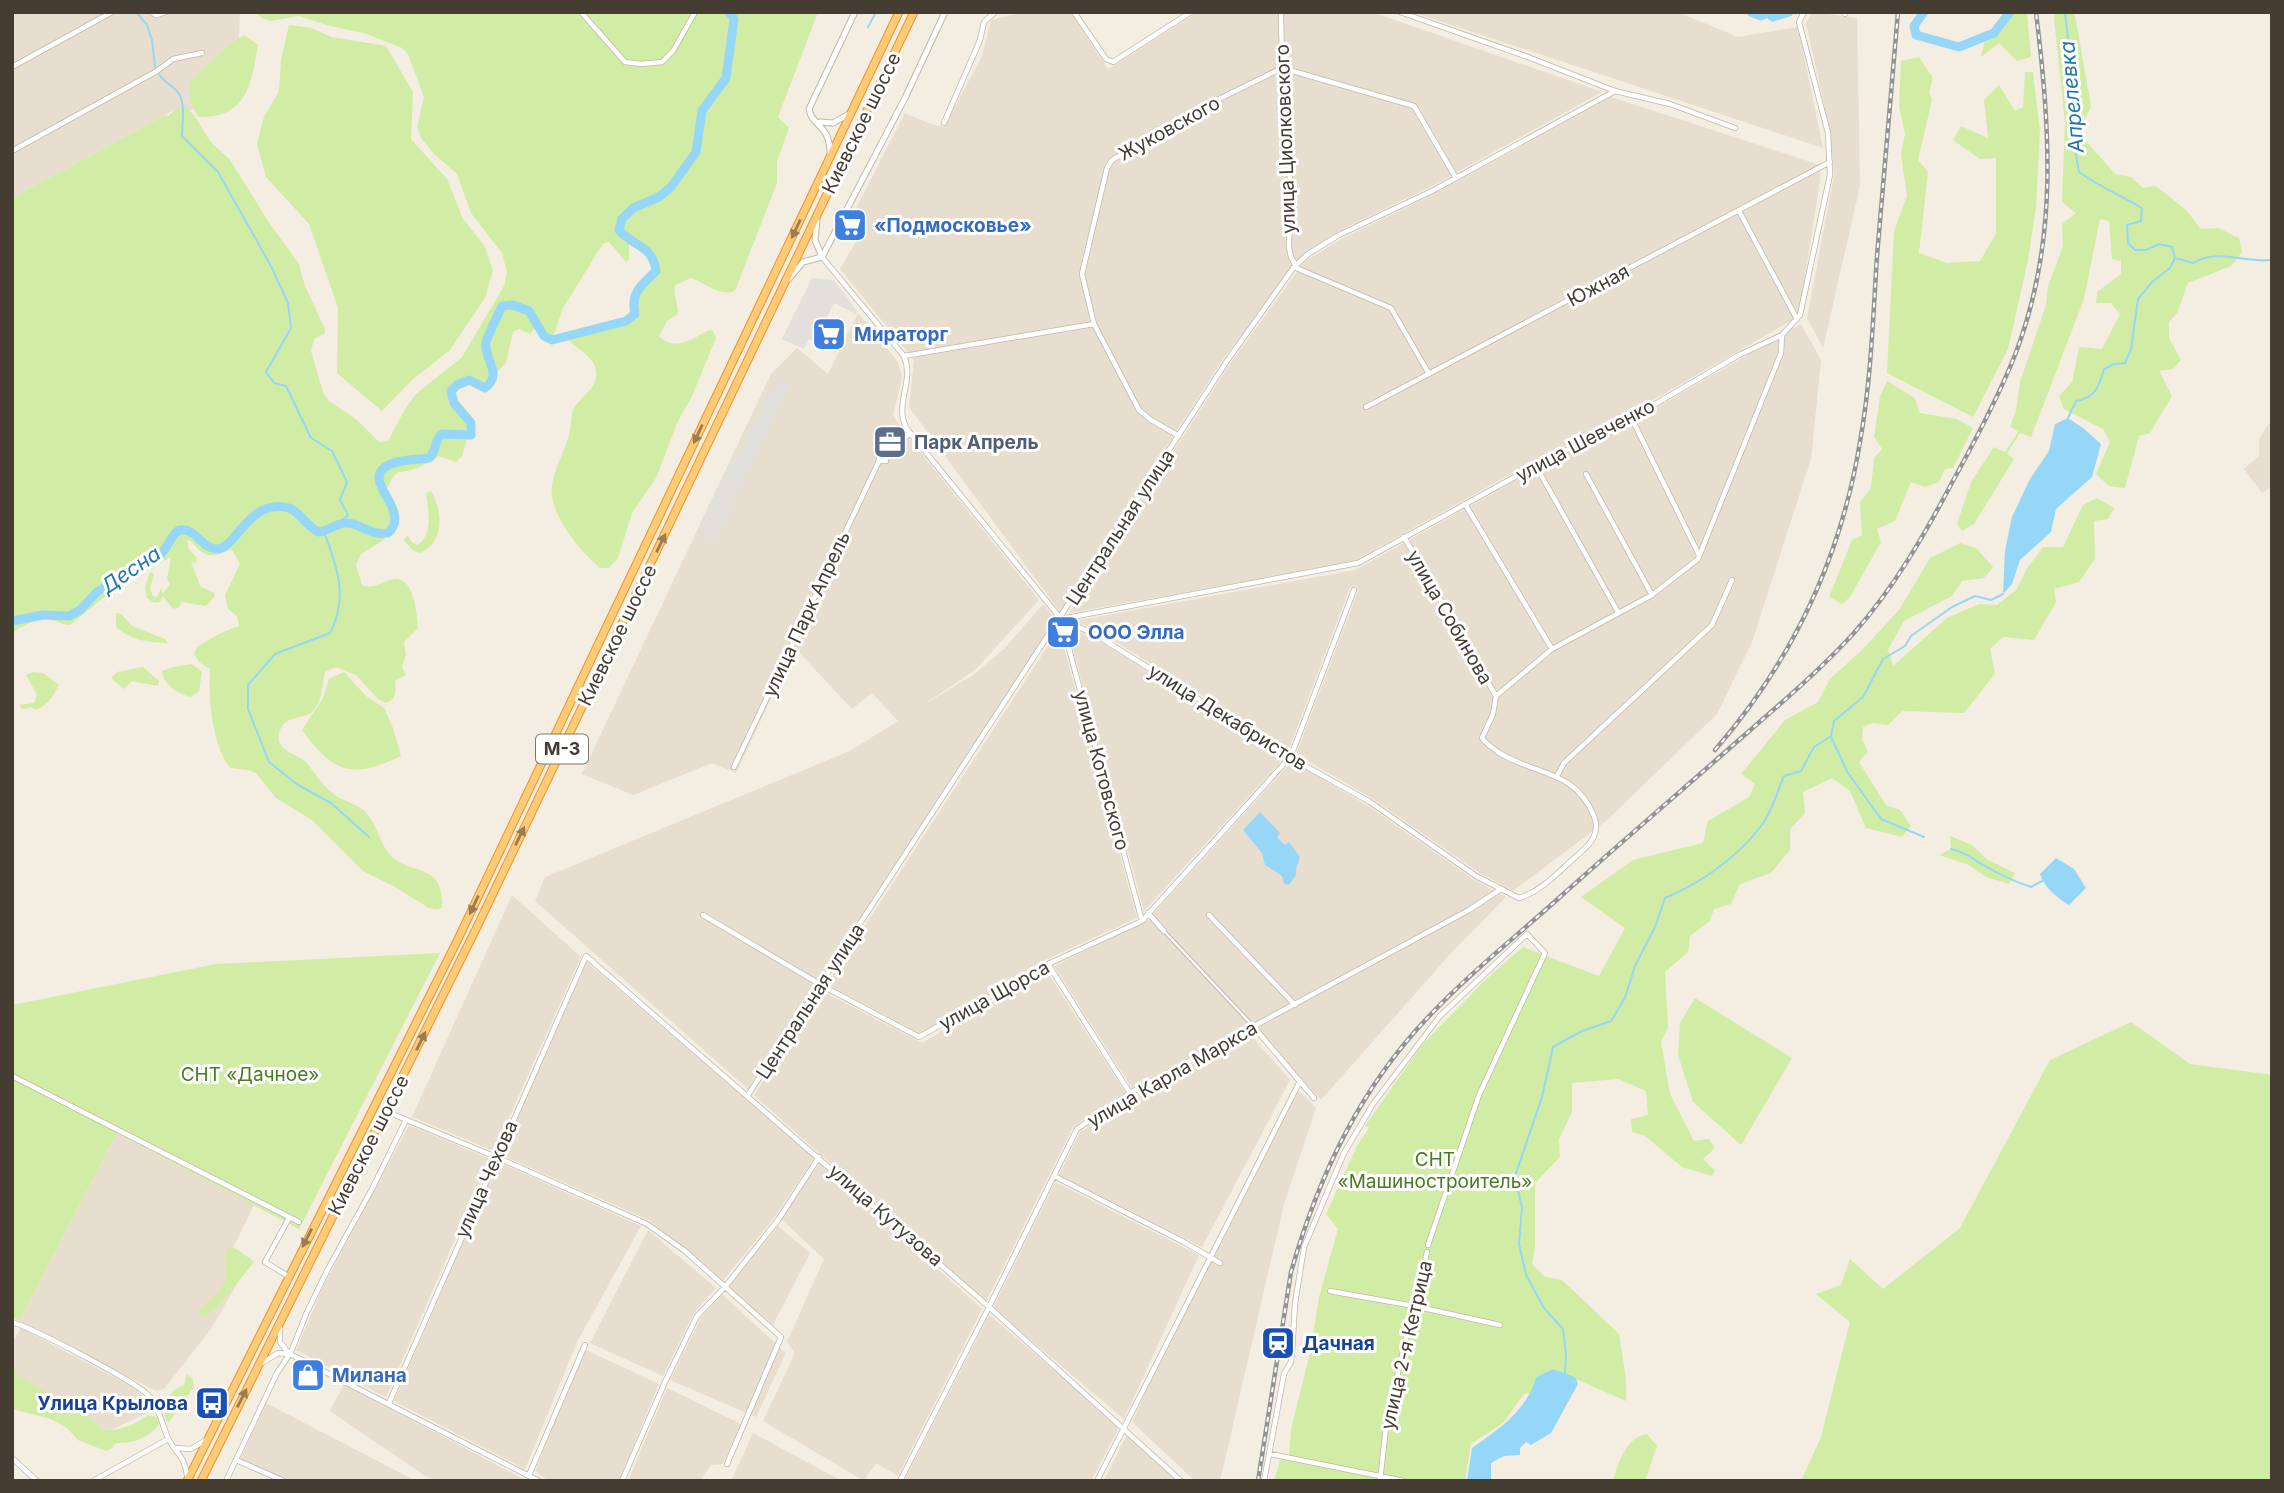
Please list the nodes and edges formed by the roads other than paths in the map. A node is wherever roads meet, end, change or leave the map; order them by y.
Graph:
1 (112, 12) edge
2 (151, 12) edge
3 (166, 12) edge
4 (581, 12) edge
5 (695, 12) edge
6 (855, 12) edge
7 (899, 12) edge
8 (914, 12) edge
9 (945, 12) edge
10 (995, 12) edge
11 (1074, 12) edge
12 (1191, 12) edge
13 (1281, 12) edge
14 (1400, 12) edge
15 (1804, 12) edge
16 (202, 53) dead end
17 (12, 68) edge
18 (1282, 68) junction
19 (1615, 91) junction
20 (853, 109) junction
21 (817, 121) junction
22 (944, 123) dead end
23 (1735, 128) dead end
24 (12, 151) edge
25 (829, 159) junction
26 (1830, 162) junction
27 (1456, 178) junction
28 (818, 211) junction
29 (1739, 211) junction
30 (817, 247) junction
31 (827, 247) junction
32 (822, 257) junction
33 (1295, 266) junction
34 (783, 286) junction
35 (1797, 319) junction
36 (1094, 324) junction
37 (1782, 335) junction
38 (904, 356) junction
39 (1429, 374) junction
40 (1366, 407) dead end
41 (1631, 417) junction
42 (910, 433) junction
43 (1179, 436) junction
44 (1536, 466) junction
45 (1586, 474) dead end
46 (1465, 504) junction
47 (1404, 537) junction
48 (1699, 555) junction
49 (1732, 580) dead end
50 (1354, 590) dead end
51 (1651, 595) junction
52 (1618, 612) junction
53 (1061, 619) junction
54 (1552, 649) junction
55 (1496, 696) junction
56 (1291, 756) junction
57 (734, 767) dead end
58 (1557, 776) junction
59 (1501, 889) junction
60 (1148, 914) junction
61 (703, 915) dead end
62 (1209, 915) dead end
63 (1142, 920) junction
64 (1164, 931) joint
65 (586, 956) joint
66 (1048, 964) junction
67 (821, 985) junction
68 (1295, 1005) junction
69 (1253, 1026) junction
70 (12, 1076) edge
71 (1300, 1081) junction
72 (1130, 1093) junction
73 (748, 1096) junction
74 (1314, 1098) dead end
75 (386, 1111) junction
76 (406, 1120) junction
77 (496, 1157) junction
78 (819, 1157) junction
79 (1054, 1176) junction
80 (289, 1218) junction
81 (299, 1222) dead end
82 (1428, 1245) dead end
83 (1427, 1252) dead end
84 (1209, 1257) junction
85 (1220, 1263) dead end
86 (288, 1276) junction
87 (725, 1287) junction
88 (1330, 1291) dead end
89 (1415, 1306) junction
90 (989, 1307) junction
91 (284, 1313) junction
92 (12, 1322) edge
93 (1500, 1325) dead end
94 (584, 1345) dead end
95 (290, 1354) junction
96 (257, 1368) junction
97 (388, 1403) junction
98 (1124, 1427) junction
99 (210, 1435) junction
100 (168, 1439) junction
101 (174, 1448) junction
102 (1270, 1454) junction
103 (12, 1458) edge
104 (236, 1460) junction
105 (727, 1464) dead end
106 (529, 1475) junction
107 (1381, 1478) edge
108 (37, 1481) edge
109 (93, 1481) edge
110 (188, 1481) edge
111 (201, 1481) edge
112 (226, 1481) edge
113 (284, 1481) edge
114 (539, 1481) edge
115 (622, 1481) edge
116 (900, 1481) edge
117 (1097, 1481) edge
118 (1181, 1481) edge
119 (1264, 1481) edge
120 (1404, 1481) edge

1 - 17 street
2 - 3 street
4 - 5 street
6 - 21 street
7 - 20 highway, Киевское шоссе / М-3
8 - 28 highway, Киевское шоссе / М-3
9 - 31 street
10 - 22 street
11 - 12 street
13 - 18 street, улица Циолковского
14 - 19 street
15 - 26 street, улица Шевченко
16 - 24 street
18 - 27 street
18 - 33 street, улица Циолковского
18 - 36 street, Жуковского
19 - 23 street
19 - 27 street, Центральная улица
20 - 21 street
20 - 25 highway, Киевское шоссе / М-3
21 - 25 street
25 -> 86 highway, Киевское шоссе / М-3
26 - 29 street, Южная
26 - 35 street, улица Шевченко
27 - 33 street, Центральная улица
28 - 30 street
28 - 34 highway, Киевское шоссе / М-3
29 - 35 street
29 - 39 street, Южная
30 - 31 street
30 - 32 street
31 - 32 street
32 - 34 street
32 - 38 street
33 - 39 street
33 - 43 street, Центральная улица
75 -> 34 highway, Киевское шоссе / М-3
35 - 37 street, улица Шевченко
36 - 38 street
36 - 43 street, Жуковского
37 - 41 street, улица Шевченко
37 - 48 street
38 - 42 street, улица Декабристов
39 - 40 street, Южная
41 - 44 street, улица Шевченко
41 - 48 street
42 - 53 street, улица Декабристов
42 - 57 street, улица Парк Апрель
43 - 53 street, Центральная улица
44 - 46 street, улица Шевченко
44 - 52 street
45 - 51 street
46 - 47 street, улица Шевченко
46 - 54 street
47 - 53 street, улица Шевченко
47 - 55 street, улица Собинова
48 - 51 street
49 - 58 street
50 - 56 street
51 - 52 street
52 - 54 street
53 - 56 street, улица Декабристов
53 - 63 street, улица Котовского
53 - 67 street, Центральная улица
54 - 55 street
55 - 58 street
56 - 59 street, улица Декабристов
56 - 60 street
58 - 59 street, улица Декабристов
59 - 68 street, улица Карла Маркса
60 - 63 street, улица Щорса
60 - 64 street
61 - 67 street, улица Щорса
62 - 68 street
63 - 66 street, улица Щорса
64 - 69 street
65 - 73 street, улица Кутузова
65 - 77 street, улица Чехова
66 - 67 street, улица Щорса
66 - 72 street
67 - 73 street, Центральная улица
68 - 69 street, улица Карла Маркса
69 - 71 street
69 - 72 street, улица Карла Маркса
70 - 80 street
71 - 74 street
71 - 84 street
72 - 79 street, улица Карла Маркса
73 - 78 street, улица Кутузова
75 - 76 street
75 - 91 highway, Киевское шоссе / М-3
76 - 77 street
76 - 95 street
77 - 87 street
77 - 97 street, улица Чехова
78 - 87 street
78 - 90 street, улица Кутузова
79 - 84 street
79 - 90 street, улица Карла Маркса
80 - 81 street
80 - 86 street
82 - 102 street
83 - 89 street, улица 2-я Кетрица
84 - 85 street
84 - 98 street
86 - 99 highway, Киевское шоссе / М-3
87 - 105 street
87 - 115 street
88 - 89 street
89 - 93 street
89 - 107 street, улица 2-я Кетрица
90 - 98 street, улица Кутузова
90 - 116 street, улица Карла Маркса
91 - 95 street
91 - 96 highway, Киевское шоссе / М-3
92 - 100 street
94 - 106 street
95 - 96 street
95 - 97 street
95 - 104 street
111 -> 96 highway, Киевское шоссе / М-3
97 - 106 street
98 - 117 street
98 - 118 street, улица Кутузова
99 - 101 street
99 - 110 highway, Киевское шоссе / М-3
100 - 101 street
100 - 109 street
101 - 110 street
102 - 107 street
102 - 119 street
103 - 108 street
104 - 112 street
104 - 113 street
106 - 114 street
107 - 120 street

